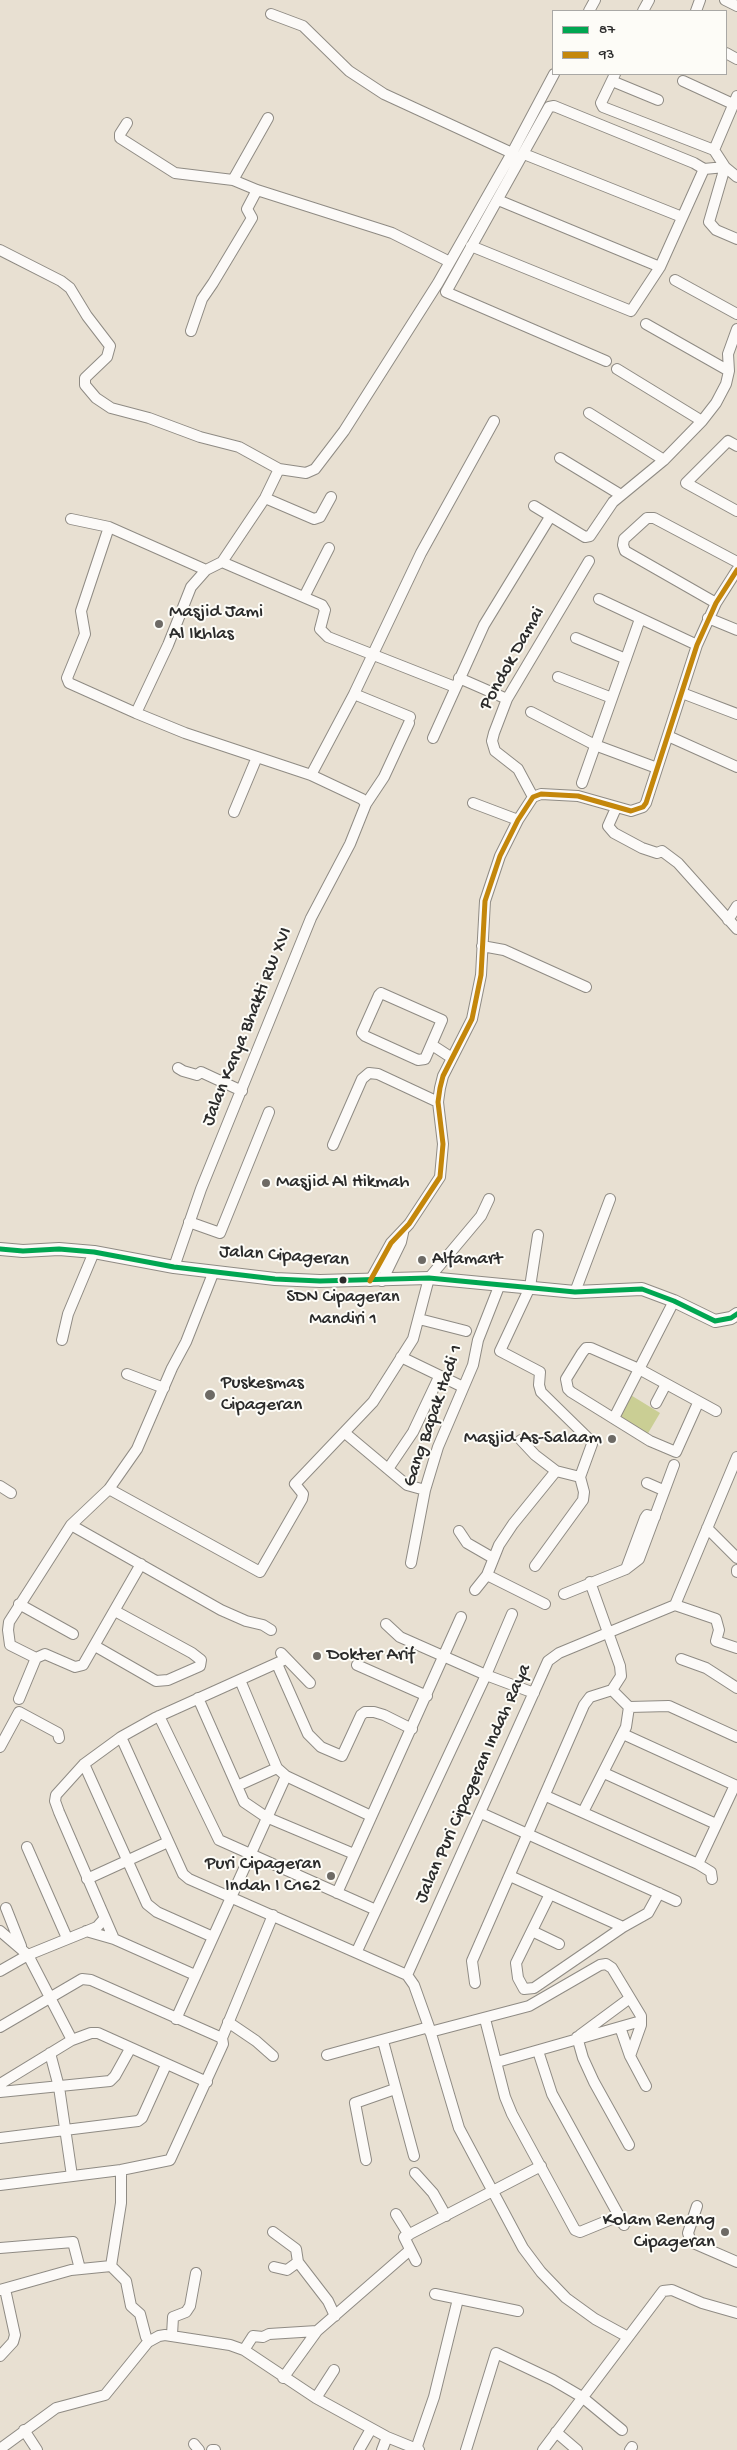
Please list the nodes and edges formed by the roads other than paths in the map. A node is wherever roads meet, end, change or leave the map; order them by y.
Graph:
1 (725, 0) edge
2 (737, 6) edge
3 (271, 14) dead end
4 (553, 75) edge
5 (613, 77) edge
6 (683, 81) dead end
7 (658, 100) dead end
8 (735, 100) edge
9 (268, 118) dead end
10 (127, 123) dead end
11 (714, 150) junction
12 (512, 153) junction
13 (524, 154) junction
14 (726, 167) junction
15 (704, 169) junction
16 (737, 177) edge
17 (233, 180) junction
18 (258, 190) junction
19 (498, 200) junction
20 (483, 215) junction
21 (682, 217) junction
22 (737, 239) edge
23 (470, 246) junction
24 (0, 250) edge
25 (450, 262) junction
26 (660, 267) junction
27 (675, 280) dead end
28 (737, 314) edge
29 (737, 322) edge
30 (646, 324) dead end
31 (737, 327) edge
32 (190, 331) dead end
33 (606, 360) dead end
34 (617, 369) dead end
35 (729, 371) junction
36 (589, 414) dead end
37 (494, 421) dead end
38 (702, 421) junction
39 (737, 446) edge
40 (560, 458) dead end
41 (664, 460) junction
42 (279, 469) junction
43 (621, 495) junction
44 (331, 497) dead end
45 (264, 498) junction
46 (534, 506) dead end
47 (737, 510) edge
48 (550, 517) junction
49 (71, 519) dead end
50 (109, 527) junction
51 (329, 548) dead end
52 (589, 561) dead end
53 (222, 562) junction
54 (737, 562) edge
55 (206, 570) junction
56 (737, 570) edge
57 (304, 597) junction
58 (599, 599) dead end
59 (716, 603) junction
60 (708, 618) junction
61 (640, 619) junction
62 (737, 630) edge
63 (576, 638) dead end
64 (697, 645) junction
65 (374, 654) junction
66 (626, 660) junction
67 (558, 678) dead end
68 (457, 683) junction
69 (682, 693) junction
70 (354, 694) junction
71 (612, 698) junction
72 (508, 699) junction
73 (531, 712) dead end
74 (136, 713) junction
75 (737, 714) edge
76 (668, 736) junction
77 (433, 738) dead end
78 (595, 745) junction
79 (258, 757) junction
80 (737, 766) edge
81 (657, 768) junction
82 (311, 776) junction
83 (582, 783) dead end
84 (532, 797) junction
85 (473, 803) dead end
86 (366, 804) junction
87 (616, 808) junction
88 (234, 812) dead end
89 (518, 820) junction
90 (737, 906) edge
91 (728, 920) junction
92 (737, 929) edge
93 (482, 946) junction
94 (586, 987) dead end
95 (432, 1045) junction
96 (452, 1058) junction
97 (178, 1068) dead end
98 (242, 1091) junction
99 (438, 1102) junction
100 (269, 1112) dead end
101 (333, 1144) dead end
102 (610, 1198) dead end
103 (490, 1199) dead end
104 (189, 1222) junction
105 (538, 1236) dead end
106 (0, 1249) edge
107 (94, 1252) junction
108 (174, 1267) junction
109 (214, 1271) junction
110 (430, 1278) junction
111 (376, 1281) junction
112 (500, 1284) junction
113 (530, 1288) junction
114 (575, 1292) junction
115 (674, 1301) junction
116 (737, 1314) edge
117 (419, 1319) junction
118 (466, 1331) dead end
119 (62, 1340) dead end
120 (401, 1357) junction
121 (638, 1369) junction
122 (127, 1374) dead end
123 (439, 1377) junction
124 (666, 1384) junction
125 (459, 1386) dead end
126 (164, 1388) junction
127 (656, 1403) dead end
128 (698, 1403) junction
129 (716, 1411) dead end
130 (614, 1418) junction
131 (345, 1433) junction
132 (521, 1440) dead end
133 (737, 1457) edge
134 (674, 1465) dead end
135 (388, 1469) junction
136 (556, 1471) junction
137 (580, 1476) junction
138 (647, 1484) dead end
139 (0, 1486) edge
140 (109, 1489) junction
141 (418, 1489) junction
142 (663, 1490) junction
143 (11, 1493) dead end
144 (71, 1525) junction
145 (707, 1528) junction
146 (459, 1531) dead end
147 (493, 1558) junction
148 (737, 1558) edge
149 (412, 1563) dead end
150 (141, 1564) junction
151 (535, 1566) dead end
152 (487, 1574) junction
153 (590, 1582) junction
154 (475, 1590) dead end
155 (564, 1594) dead end
156 (19, 1604) junction
157 (545, 1604) dead end
158 (675, 1604) junction
159 (116, 1611) junction
160 (512, 1614) dead end
161 (462, 1617) dead end
162 (5, 1621) edge
163 (386, 1624) dead end
164 (271, 1630) dead end
165 (609, 1633) junction
166 (73, 1634) dead end
167 (95, 1646) junction
168 (737, 1648) edge
169 (445, 1657) junction
170 (36, 1658) junction
171 (281, 1659) junction
172 (681, 1659) dead end
173 (357, 1665) dead end
174 (486, 1675) junction
175 (240, 1680) junction
176 (310, 1683) dead end
177 (737, 1688) edge
178 (612, 1690) junction
179 (534, 1693) junction
180 (427, 1696) junction
181 (198, 1698) junction
182 (19, 1699) dead end
183 (629, 1707) junction
184 (159, 1716) junction
185 (412, 1729) junction
186 (623, 1734) junction
187 (121, 1737) junction
188 (737, 1737) edge
189 (59, 1738) dead end
190 (0, 1747) edge
191 (84, 1764) junction
192 (277, 1768) junction
193 (604, 1773) junction
194 (286, 1776) junction
195 (736, 1785) edge
196 (237, 1786) junction
197 (546, 1796) junction
198 (583, 1812) junction
199 (481, 1813) junction
200 (371, 1816) junction
201 (266, 1817) junction
202 (716, 1824) junction
203 (528, 1835) junction
204 (168, 1842) junction
205 (27, 1847) dead end
206 (354, 1854) junction
207 (249, 1856) junction
208 (128, 1861) junction
209 (698, 1864) junction
210 (510, 1876) junction
211 (87, 1879) junction
212 (712, 1879) dead end
213 (337, 1893) junction
214 (550, 1894) junction
215 (659, 1894) junction
216 (230, 1897) junction
217 (676, 1901) dead end
218 (6, 1908) dead end
219 (376, 1910) junction
220 (273, 1915) junction
221 (104, 1919) junction
222 (623, 1927) junction
223 (0, 1930) edge
224 (86, 1931) junction
225 (532, 1931) junction
226 (213, 1937) junction
227 (67, 1938) junction
228 (114, 1940) junction
229 (559, 1944) dead end
230 (25, 1951) junction
231 (357, 1951) junction
232 (0, 1971) edge
233 (196, 1975) junction
234 (407, 1975) junction
235 (475, 1983) dead end
236 (51, 1996) junction
237 (630, 1998) junction
238 (176, 2019) junction
239 (485, 2019) junction
240 (641, 2020) junction
241 (228, 2022) junction
242 (0, 2027) edge
243 (620, 2027) junction
244 (430, 2029) junction
245 (577, 2037) junction
246 (222, 2038) junction
247 (72, 2040) junction
248 (383, 2041) junction
249 (130, 2049) junction
250 (538, 2051) junction
251 (50, 2053) junction
252 (327, 2055) dead end
253 (273, 2056) dead end
254 (630, 2056) junction
255 (497, 2062) junction
256 (166, 2064) junction
257 (207, 2082) junction
258 (0, 2084) edge
259 (646, 2086) dead end
260 (59, 2088) junction
261 (395, 2090) junction
262 (0, 2092) edge
263 (66, 2130) junction
264 (0, 2138) edge
265 (629, 2145) dead end
266 (414, 2156) dead end
267 (366, 2160) dead end
268 (541, 2166) junction
269 (121, 2170) junction
270 (415, 2174) dead end
271 (72, 2176) junction
272 (0, 2185) edge
273 (494, 2190) junction
274 (697, 2206) dead end
275 (396, 2214) dead end
276 (446, 2216) junction
277 (273, 2232) dead end
278 (406, 2236) junction
279 (0, 2248) edge
280 (410, 2250) junction
281 (416, 2261) dead end
282 (298, 2262) junction
283 (737, 2262) edge
284 (111, 2266) junction
285 (274, 2267) dead end
286 (80, 2269) junction
287 (196, 2273) dead end
288 (2, 2289) edge
289 (435, 2294) dead end
290 (458, 2299) junction
291 (518, 2311) dead end
292 (737, 2313) edge
293 (336, 2316) junction
294 (317, 2331) junction
295 (172, 2336) junction
296 (146, 2337) dead end
297 (628, 2337) junction
298 (244, 2350) junction
299 (0, 2356) edge
300 (334, 2370) dead end
301 (283, 2378) junction
302 (582, 2397) junction
303 (316, 2398) junction
304 (371, 2429) junction
305 (24, 2430) junction
306 (622, 2430) dead end
307 (556, 2432) junction
308 (0, 2435) edge
309 (387, 2437) junction
310 (10, 2439) junction
311 (0, 2449) edge
312 (37, 2450) edge
313 (358, 2450) edge
314 (382, 2450) edge
315 (417, 2450) edge
316 (466, 2450) edge
317 (542, 2450) edge
318 (577, 2450) edge

1 - 2 street
3 - 12 street
4 - 12 street
5 - 7 street
5 - 11 street
6 - 8 street
8 - 11 street
9 - 17 street
10 - 17 street
11 - 14 street
12 - 20 street
13 - 15 street
13 - 19 street
13 - 21 street
14 - 15 street
14 - 16 street
14 - 22 street
15 - 21 street
17 - 18 street
18 - 25 street
18 - 32 street
19 - 20 street
19 - 26 street
20 - 23 street
20 - 25 street
21 - 26 street
23 - 26 street
23 - 33 street
24 - 42 street
25 - 42 street
27 - 28 street
29 - 31 street
30 - 35 street
31 - 35 street
34 - 38 street
35 - 38 street
36 - 41 street
37 - 65 street
38 - 41 street
39 - 47 street
40 - 43 street
41 - 43 street
42 - 45 street
43 - 48 street
44 - 45 street
45 - 53 street
46 - 48 street
48 - 68 street
49 - 50 street
50 - 55 street
50 - 74 street
51 - 57 street
52 - 72 street, Pondok Damai
53 - 55 street
53 - 57 street
54 - 59 street
55 - 74 street
56 - 59 street
57 - 65 street
58 - 61 street
59 - 60 street
60 - 62 street
60 - 64 street
61 - 64 street
61 - 66 street
63 - 66 street
64 - 69 street
65 - 68 street
65 - 70 street
66 - 71 street
67 - 71 street
68 - 72 street
68 - 77 street
69 - 75 street
69 - 76 street
70 - 82 street
70 - 86 street, Jalan Karya Bhakti RW XVI
71 - 78 street
72 - 84 street, Pondok Damai
73 - 78 street
74 - 79 street
76 - 80 street
76 - 81 street
78 - 81 street
78 - 83 street
79 - 82 street
79 - 88 street
81 - 87 street
82 - 86 street
84 - 87 street
84 - 89 street
85 - 89 street
86 - 98 street, Jalan Karya Bhakti RW XVI
87 - 91 street
89 - 93 street
90 - 91 street
91 - 92 street
93 - 94 street
93 - 96 street
95 - 95 street
95 - 96 street
96 - 99 street
97 - 98 street
98 - 104 street, Jalan Karya Bhakti RW XVI
99 - 101 street
99 - 111 street
100 - 104 street
102 - 114 street
103 - 110 street
104 - 108 street, Jalan Karya Bhakti RW XVI
105 - 113 street
106 - 107 street, Jalan Cipageran
107 - 108 street, Jalan Cipageran
107 - 119 street
108 - 109 street, Jalan Cipageran
109 - 111 street, Jalan Cipageran
109 - 126 street
110 - 111 street, Jalan Cipageran
110 - 112 street, Jalan Cipageran
110 - 117 street
112 - 113 street, Jalan Cipageran
112 - 141 street, Gang Bapak Hadi 1
113 - 114 street, Jalan Cipageran
113 - 137 street
114 - 115 street, Jalan Cipageran
115 - 116 street, Jalan Cipageran
115 - 121 street
117 - 118 street
117 - 120 street
120 - 123 street
120 - 131 street
121 - 124 street
121 - 130 street
121 - 130 street
122 - 126 street
123 - 125 street
123 - 135 street
124 - 127 street
124 - 128 street
126 - 140 street
128 - 129 street
128 - 130 street
131 - 135 street
131 - 140 street
132 - 136 street
133 - 145 street
134 - 142 street
135 - 141 street
136 - 137 street
136 - 147 street
137 - 151 street
138 - 142 street
139 - 143 street
140 - 144 street
141 - 149 street, Gang Bapak Hadi 1
142 - 153 street
144 - 150 street
144 - 156 street
145 - 148 street
145 - 158 street
146 - 147 street
147 - 152 street
150 - 159 street
150 - 164 street
152 - 154 street
152 - 157 street
153 - 155 street
153 - 165 street
156 - 162 street
156 - 166 street
158 - 165 street, Jalan Puri Cipageran Indah Raya
158 - 168 street
159 - 167 street
159 - 167 street
160 - 174 street
161 - 169 street
162 - 170 street
163 - 169 street
165 - 178 street
165 - 179 street, Jalan Puri Cipageran Indah Raya
167 - 170 street
169 - 174 street
169 - 180 street
170 - 182 street
171 - 175 street
171 - 176 street
171 - 185 street
172 - 177 street
173 - 180 street
174 - 179 street
174 - 219 street
175 - 181 street
175 - 192 street
178 - 183 street
178 - 197 street
179 - 199 street, Jalan Puri Cipageran Indah Raya
180 - 185 street
181 - 184 street
181 - 196 street
183 - 186 street
183 - 188 street
184 - 187 street
184 - 207 street
185 - 200 street
186 - 193 street
186 - 195 street
187 - 191 street
187 - 204 street
189 - 190 street
191 - 208 street
191 - 211 street
192 - 194 street
192 - 196 street
193 - 198 street
193 - 202 street
194 - 200 street
194 - 201 street
195 - 202 street
196 - 201 street
197 - 198 street
197 - 203 street
198 - 209 street
199 - 203 street
199 - 234 street, Jalan Puri Cipageran Indah Raya
200 - 206 street
201 - 206 street
201 - 207 street
202 - 209 street
203 - 210 street
203 - 215 street
204 - 208 street
204 - 216 street
205 - 227 street
206 - 213 street
207 - 213 street
207 - 216 street
208 - 211 street
208 - 226 street
209 - 212 street
210 - 214 street
210 - 235 street
211 - 221 street
213 - 219 street
214 - 222 street
214 - 225 street
215 - 217 street
215 - 222 street
216 - 220 street
216 - 226 street
218 - 230 street
219 - 231 street
220 - 231 street
220 - 241 street
221 - 224 street
221 - 228 street
222 - 225 street
223 - 230 street
224 - 227 street
224 - 228 street
225 - 229 street
226 - 233 street
227 - 230 street
228 - 233 street
230 - 232 street
230 - 236 street
231 - 234 street
233 - 238 street
234 - 244 street
236 - 238 street
236 - 242 street
236 - 247 street
237 - 239 street
237 - 240 street
237 - 245 street
238 - 246 street
239 - 244 street
239 - 255 street
240 - 243 street
240 - 254 street
241 - 246 street
241 - 253 street
243 - 245 street
243 - 254 street
244 - 248 street
244 - 273 street
245 - 250 street
245 - 265 street
246 - 257 street
247 - 249 street
247 - 251 street
248 - 252 street
248 - 261 street
249 - 256 street
249 - 260 street
250 - 255 street
250 - 268 street
251 - 258 street
251 - 260 street
254 - 259 street
255 - 268 street
256 - 257 street
256 - 263 street
257 - 269 street
260 - 262 street
260 - 263 street
261 - 266 street
261 - 267 street
263 - 264 street
263 - 271 street
268 - 273 street
269 - 271 street
269 - 284 street
270 - 276 street
271 - 272 street
273 - 276 street
273 - 297 street
274 - 283 street
275 - 278 street
276 - 278 street
277 - 282 street
278 - 280 street
279 - 286 street
280 - 281 street
280 - 293 street
282 - 285 street
282 - 293 street
284 - 286 street
284 - 296 street
286 - 288 street
287 - 295 street
288 - 299 street
289 - 290 street
290 - 291 street
290 - 315 street
292 - 297 street
293 - 294 street
294 - 298 street
294 - 301 street
295 - 298 street
295 - 305 street
297 - 302 street
298 - 301 street
300 - 303 street
301 - 303 street
302 - 306 street
302 - 307 street
302 - 316 street
303 - 304 street
304 - 309 street
304 - 313 street
305 - 310 street
305 - 312 street
307 - 317 street
307 - 318 street
308 - 310 street
309 - 314 street
309 - 315 street
310 - 311 street

